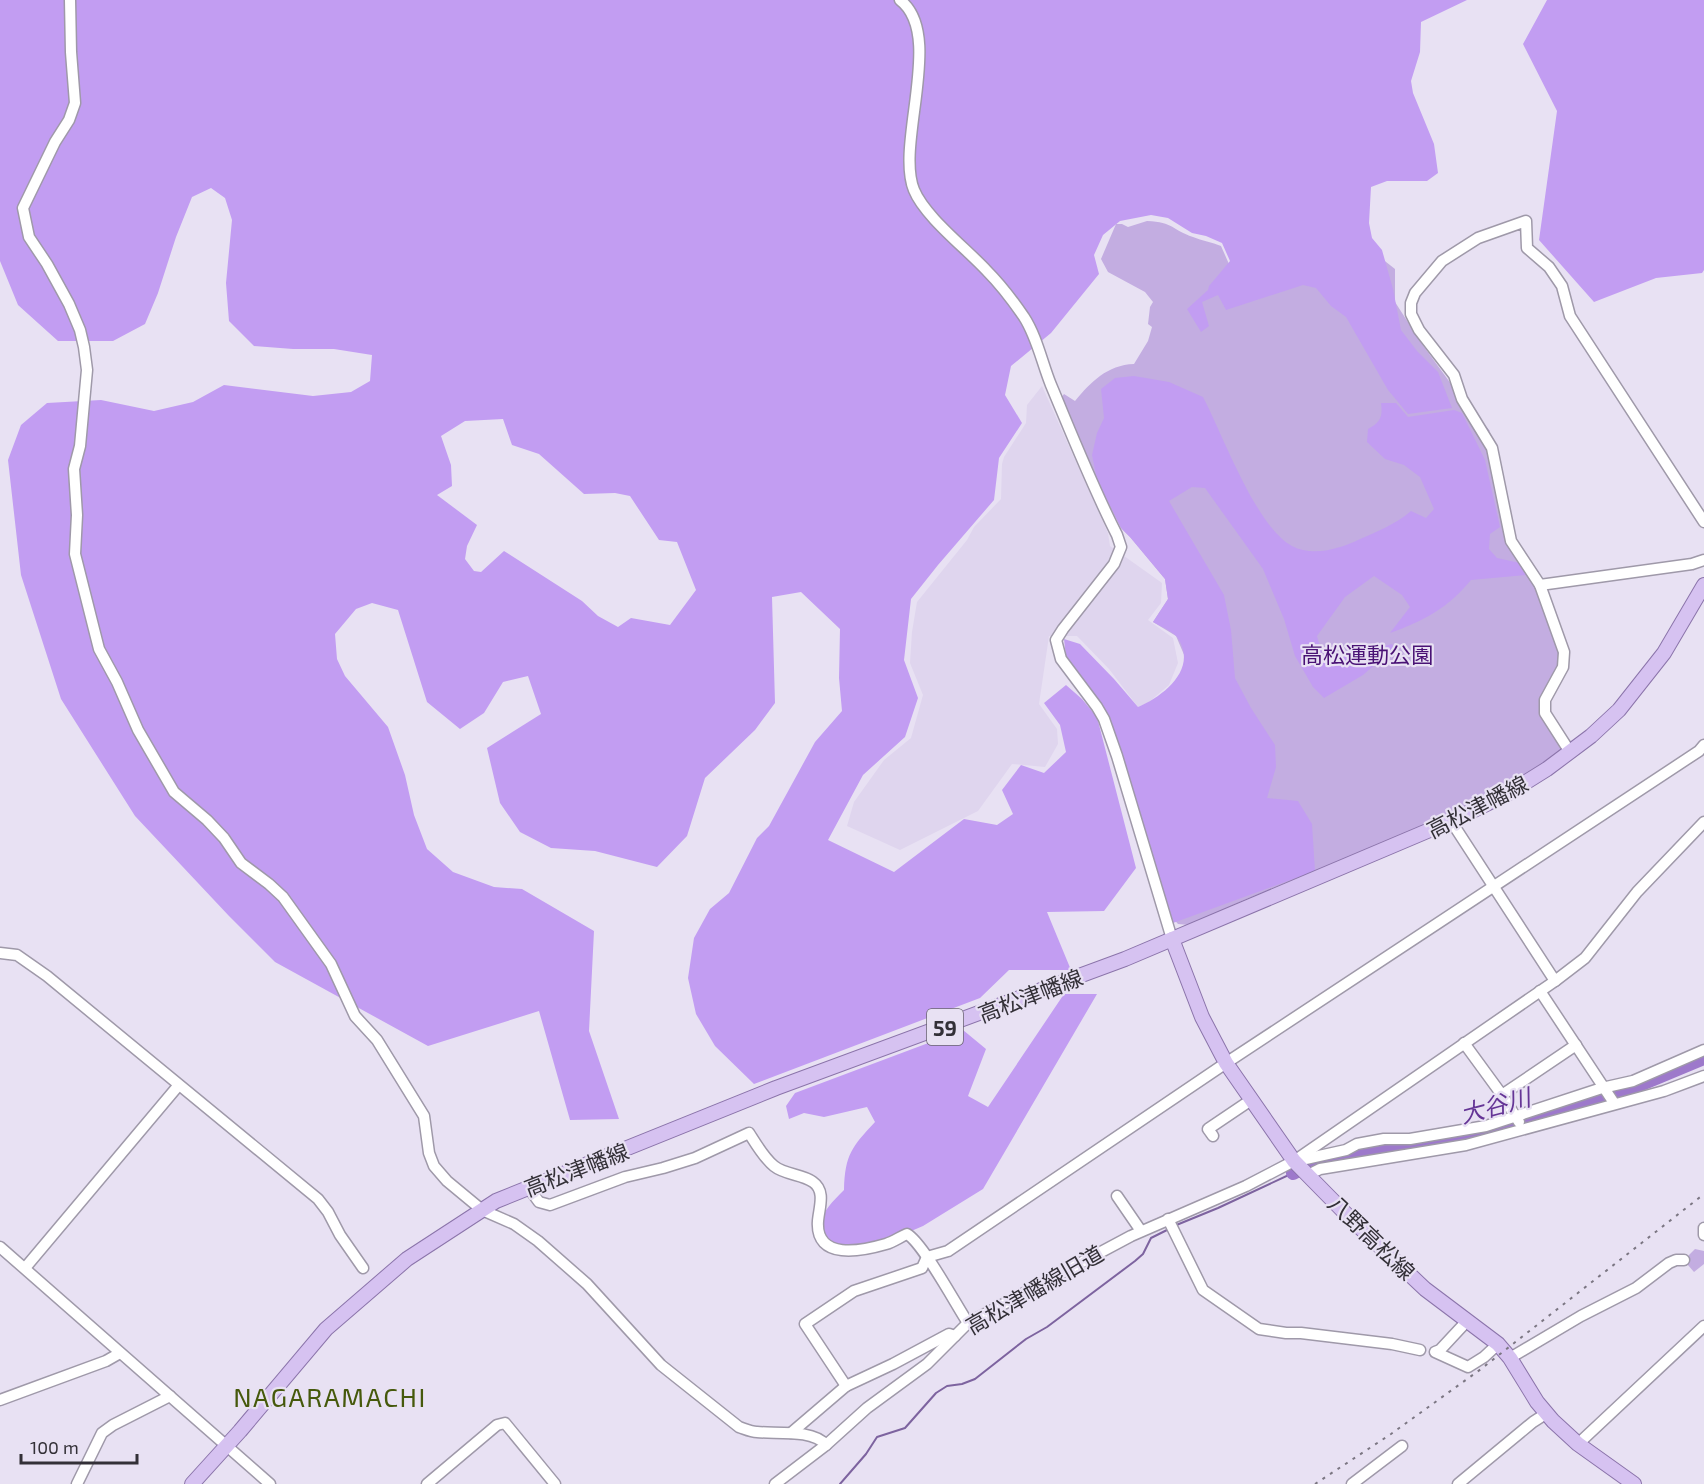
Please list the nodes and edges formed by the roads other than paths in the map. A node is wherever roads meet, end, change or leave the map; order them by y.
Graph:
1 (70, 0) edge
2 (900, 0) edge
3 (1704, 522) edge
4 (1704, 560) edge
5 (1540, 585) junction
6 (1704, 585) edge
7 (1704, 745) edge
8 (1570, 752) junction
9 (1451, 821) junction
10 (1704, 822) edge
11 (1494, 886) junction
12 (1172, 939) junction
13 (0, 953) edge
14 (1555, 981) junction
15 (1540, 991) junction
16 (1464, 1044) junction
17 (1575, 1045) junction
18 (1704, 1050) edge
19 (1226, 1063) junction
20 (1704, 1076) edge
21 (178, 1086) junction
22 (1604, 1089) junction
23 (1502, 1095) junction
24 (1251, 1100) junction
25 (1613, 1102) junction
26 (1520, 1123) junction
27 (1213, 1136) dead end
28 (1301, 1168) junction
29 (528, 1187) junction
30 (1117, 1196) dead end
31 (483, 1210) junction
32 (1171, 1224) junction
33 (1704, 1228) edge
34 (1141, 1231) junction
35 (1704, 1235) edge
36 (0, 1247) edge
37 (927, 1257) junction
38 (1684, 1260) dead end
39 (24, 1268) junction
40 (363, 1268) dead end
41 (1467, 1321) junction
42 (968, 1323) junction
43 (1704, 1326) edge
44 (955, 1336) junction
45 (1498, 1344) junction
46 (1420, 1350) dead end
47 (120, 1353) junction
48 (1510, 1358) junction
49 (846, 1386) junction
50 (170, 1396) junction
51 (0, 1400) edge
52 (1547, 1413) junction
53 (792, 1433) junction
54 (1578, 1444) junction
55 (826, 1445) junction
56 (227, 1446) junction
57 (1402, 1446) dead end
58 (77, 1484) edge
59 (192, 1484) edge
60 (270, 1484) edge
61 (427, 1484) edge
62 (555, 1484) edge
63 (775, 1484) edge
64 (1352, 1484) edge
65 (1458, 1484) edge
66 (1634, 1484) edge

1 - 31 street
2 - 12 street
3 - 5 street
4 - 5 street
5 - 8 street
6 - 8 main road, 高松津幡線 / 59
7 - 11 street
8 - 9 main road, 高松津幡線 / 59
9 - 11 street
9 - 12 main road, 高松津幡線 / 59
10 - 14 street
11 - 14 street
11 - 19 street
12 - 19 main road, 八野高松線
12 - 29 main road, 高松津幡線 / 59
13 - 21 street
14 - 15 street
15 - 16 street
15 - 17 street
16 - 23 street
16 - 28 street
17 - 22 street
17 - 23 street
18 - 22 street
19 - 24 main road, 八野高松線
19 - 37 street
20 - 25 street
21 - 39 street
21 - 40 street
22 - 25 street
22 - 26 street
23 - 26 street
24 - 27 street
24 - 28 main road, 八野高松線
25 - 26 street
26 - 28 street
26 - 28 street
28 - 32 street, 高松津幡線旧道
28 - 41 main road, 八野高松線
29 - 31 main road, 高松津幡線 / 59
29 - 37 street
30 - 34 street
31 - 53 street
31 - 56 main road, 高松津幡線 / 59
32 - 34 street, 高松津幡線旧道
32 - 46 street
33 - 35 street
34 - 42 street, 高松津幡線旧道
36 - 39 street
37 - 42 street
37 - 49 street
38 - 48 street
39 - 47 street
41 - 45 main road, 八野高松線
41 - 45 street
42 - 44 street, 高松津幡線旧道
43 - 54 street
44 - 49 street
44 - 55 street, 高松津幡線旧道
45 - 48 main road, 八野高松線
47 - 50 street
47 - 51 street
48 - 52 main road, 八野高松線
49 - 53 street
50 - 56 street
50 - 58 street
52 - 54 main road, 八野高松線
52 - 65 street
53 - 55 street
54 - 66 main road, 八野高松線
55 - 63 street, 高松津幡線旧道
56 - 59 main road, 高松津幡線 / 59
56 - 60 street
57 - 64 street
61 - 62 street

